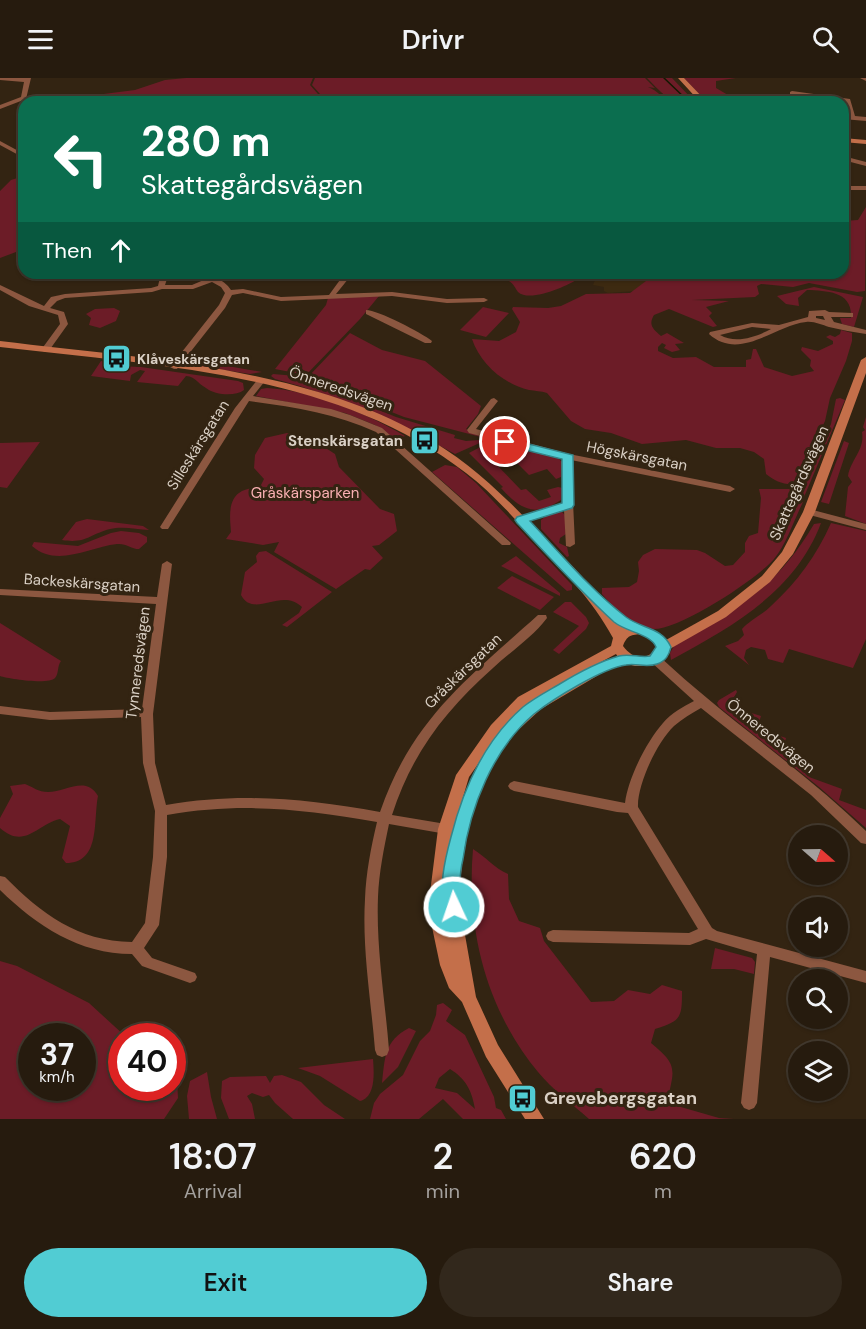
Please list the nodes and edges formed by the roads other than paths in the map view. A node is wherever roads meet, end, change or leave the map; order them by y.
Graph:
1 (0, 78) edge
2 (681, 78) edge
3 (28, 79) edge
4 (792, 93) dead end
5 (26, 96) edge
6 (698, 96) edge
7 (816, 96) edge
8 (18, 101) edge
9 (13, 104) junction
10 (849, 104) edge
11 (18, 106) edge
12 (0, 107) edge
13 (849, 118) edge
14 (852, 118) junction
15 (866, 119) edge
16 (849, 141) edge
17 (0, 142) edge
18 (866, 142) edge
19 (18, 152) edge
20 (849, 160) edge
21 (866, 164) edge
22 (849, 188) edge
23 (866, 188) edge
24 (163, 279) edge
25 (212, 279) joint
26 (344, 279) edge
27 (161, 286) junction
28 (0, 287) edge
29 (229, 293) junction
30 (385, 294) junction
31 (332, 295) junction
32 (484, 300) dead end
33 (47, 307) junction
34 (825, 313) junction
35 (849, 315) dead end
36 (812, 320) junction
37 (831, 326) junction
38 (780, 327) junction
39 (866, 332) edge
40 (428, 341) dead end
41 (0, 344) edge
42 (45, 350) junction
43 (866, 360) edge
44 (174, 367) junction
45 (261, 381) junction
46 (246, 398) junction
47 (494, 401) dead end
48 (568, 458) junction
49 (730, 489) dead end
50 (568, 505) junction
51 (809, 512) junction
52 (522, 520) junction
53 (165, 527) dead end
54 (866, 527) edge
55 (506, 543) dead end
56 (570, 544) dead end
57 (168, 564) dead end
58 (579, 580) junction
59 (0, 592) edge
60 (162, 602) junction
61 (736, 602) junction
62 (542, 618) dead end
63 (638, 630) junction
64 (654, 635) junction
65 (618, 642) junction
66 (663, 647) junction
67 (628, 659) junction
68 (656, 659) junction
69 (702, 702) junction
70 (0, 710) edge
71 (147, 713) junction
72 (514, 786) dead end
73 (632, 808) junction
74 (161, 811) junction
75 (385, 818) junction
76 (452, 830) junction
77 (866, 839) edge
78 (0, 882) edge
79 (708, 932) junction
80 (552, 936) dead end
81 (136, 948) junction
82 (764, 951) junction
83 (190, 977) dead end
84 (866, 977) edge
85 (382, 1050) dead end
86 (749, 1104) dead end
87 (533, 1113) edge
88 (547, 1119) edge

1 - 3 street
2 - 6 street
3 - 5 street
4 - 7 street
8 - 9 street
9 - 11 street
9 - 12 street
10 - 14 street
13 - 14 street
14 - 15 street
16 - 18 street
17 - 19 street
20 - 21 street
22 - 23 street
24 - 27 street
25 - 27 street
25 - 29 street
26 - 31 street
27 - 33 street
28 - 33 street
29 - 31 street
29 - 44 street
30 - 31 street
30 - 32 street
30 - 40 street
33 - 42 street
34 - 35 street
34 - 36 street
34 - 37 street
36 - 37 street
36 - 38 street
37 - 39 street
38 - 38 street
41 - 42 street, Önneredsvägen
42 - 44 street, Önneredsvägen
43 - 51 street, Skattegårdsvägen
44 - 45 street, Önneredsvägen
45 - 46 street, Silleskärsgatan
45 - 52 street, Önneredsvägen
46 - 53 street, Silleskärsgatan
46 - 55 street
47 - 48 street, Högskärsgatan
48 - 49 street, Högskärsgatan
48 - 50 street
50 - 52 street
50 - 56 street
51 - 54 street
51 - 61 street, Skattegårdsvägen
52 - 58 street, Önneredsvägen
57 - 60 street, Tynneredsvägen
58 - 63 street, Önneredsvägen
58 - 65 street, Önneredsvägen
59 - 60 street, Backeskärsgatan
60 - 71 street, Tynneredsvägen
61 - 64 street, Skattegårdsvägen
61 - 66 street, Skattegårdsvägen
62 - 75 street, Gråskärsgatan
63 - 64 street
63 - 65 street
64 - 66 street
65 - 67 street
65 - 76 street
66 - 68 street
67 - 68 street
67 - 76 street
68 - 69 street, Önneredsvägen
69 - 73 street
69 - 77 street, Önneredsvägen
70 - 71 street
71 - 74 street, Tynneredsvägen
72 - 73 street
73 - 79 street
74 - 75 street
74 - 81 street, Tynneredsvägen
75 - 76 street
75 - 85 street, Gråskärsgatan
76 - 87 street
78 - 81 street
79 - 80 street
79 - 82 street
81 - 83 street
82 - 84 street
82 - 86 street
87 - 88 street

